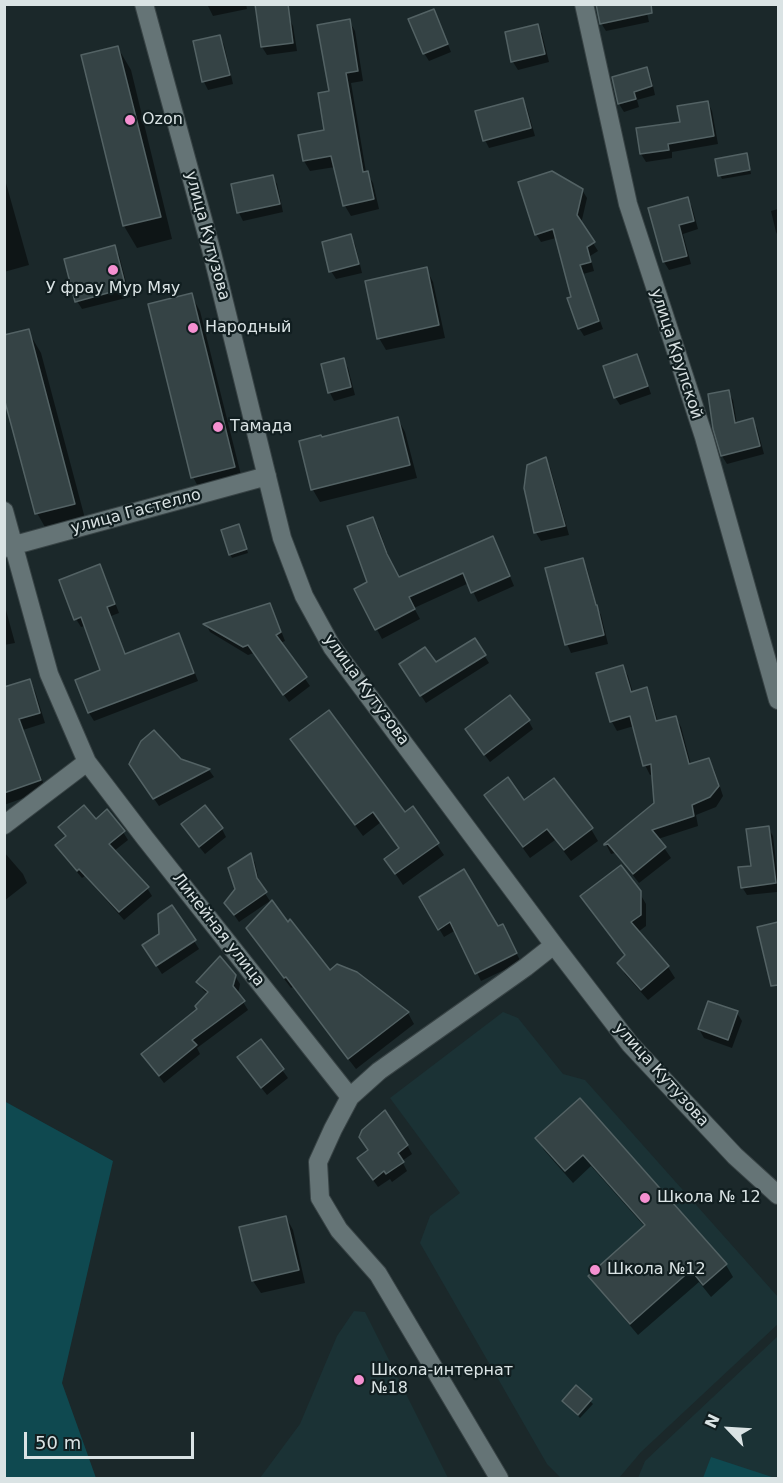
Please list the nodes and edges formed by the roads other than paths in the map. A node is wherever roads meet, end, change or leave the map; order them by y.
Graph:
1 (144, 4) edge
2 (584, 4) edge
3 (267, 476) junction
4 (4, 511) edge
5 (9, 547) edge
6 (778, 700) edge
7 (87, 762) junction
8 (4, 825) edge
9 (554, 945) junction
10 (350, 1097) junction
11 (778, 1195) edge
12 (499, 1479) edge

1 - 3 street, улица Кутузова
2 - 6 street, улица Крупской
3 - 5 street, улица Гастелло
3 - 9 street, улица Кутузова
4 - 5 street, Линейная улица
5 - 7 street, Линейная улица
7 - 8 street
7 - 10 street, Линейная улица
9 - 10 street
9 - 11 street, улица Кутузова
10 - 12 street

